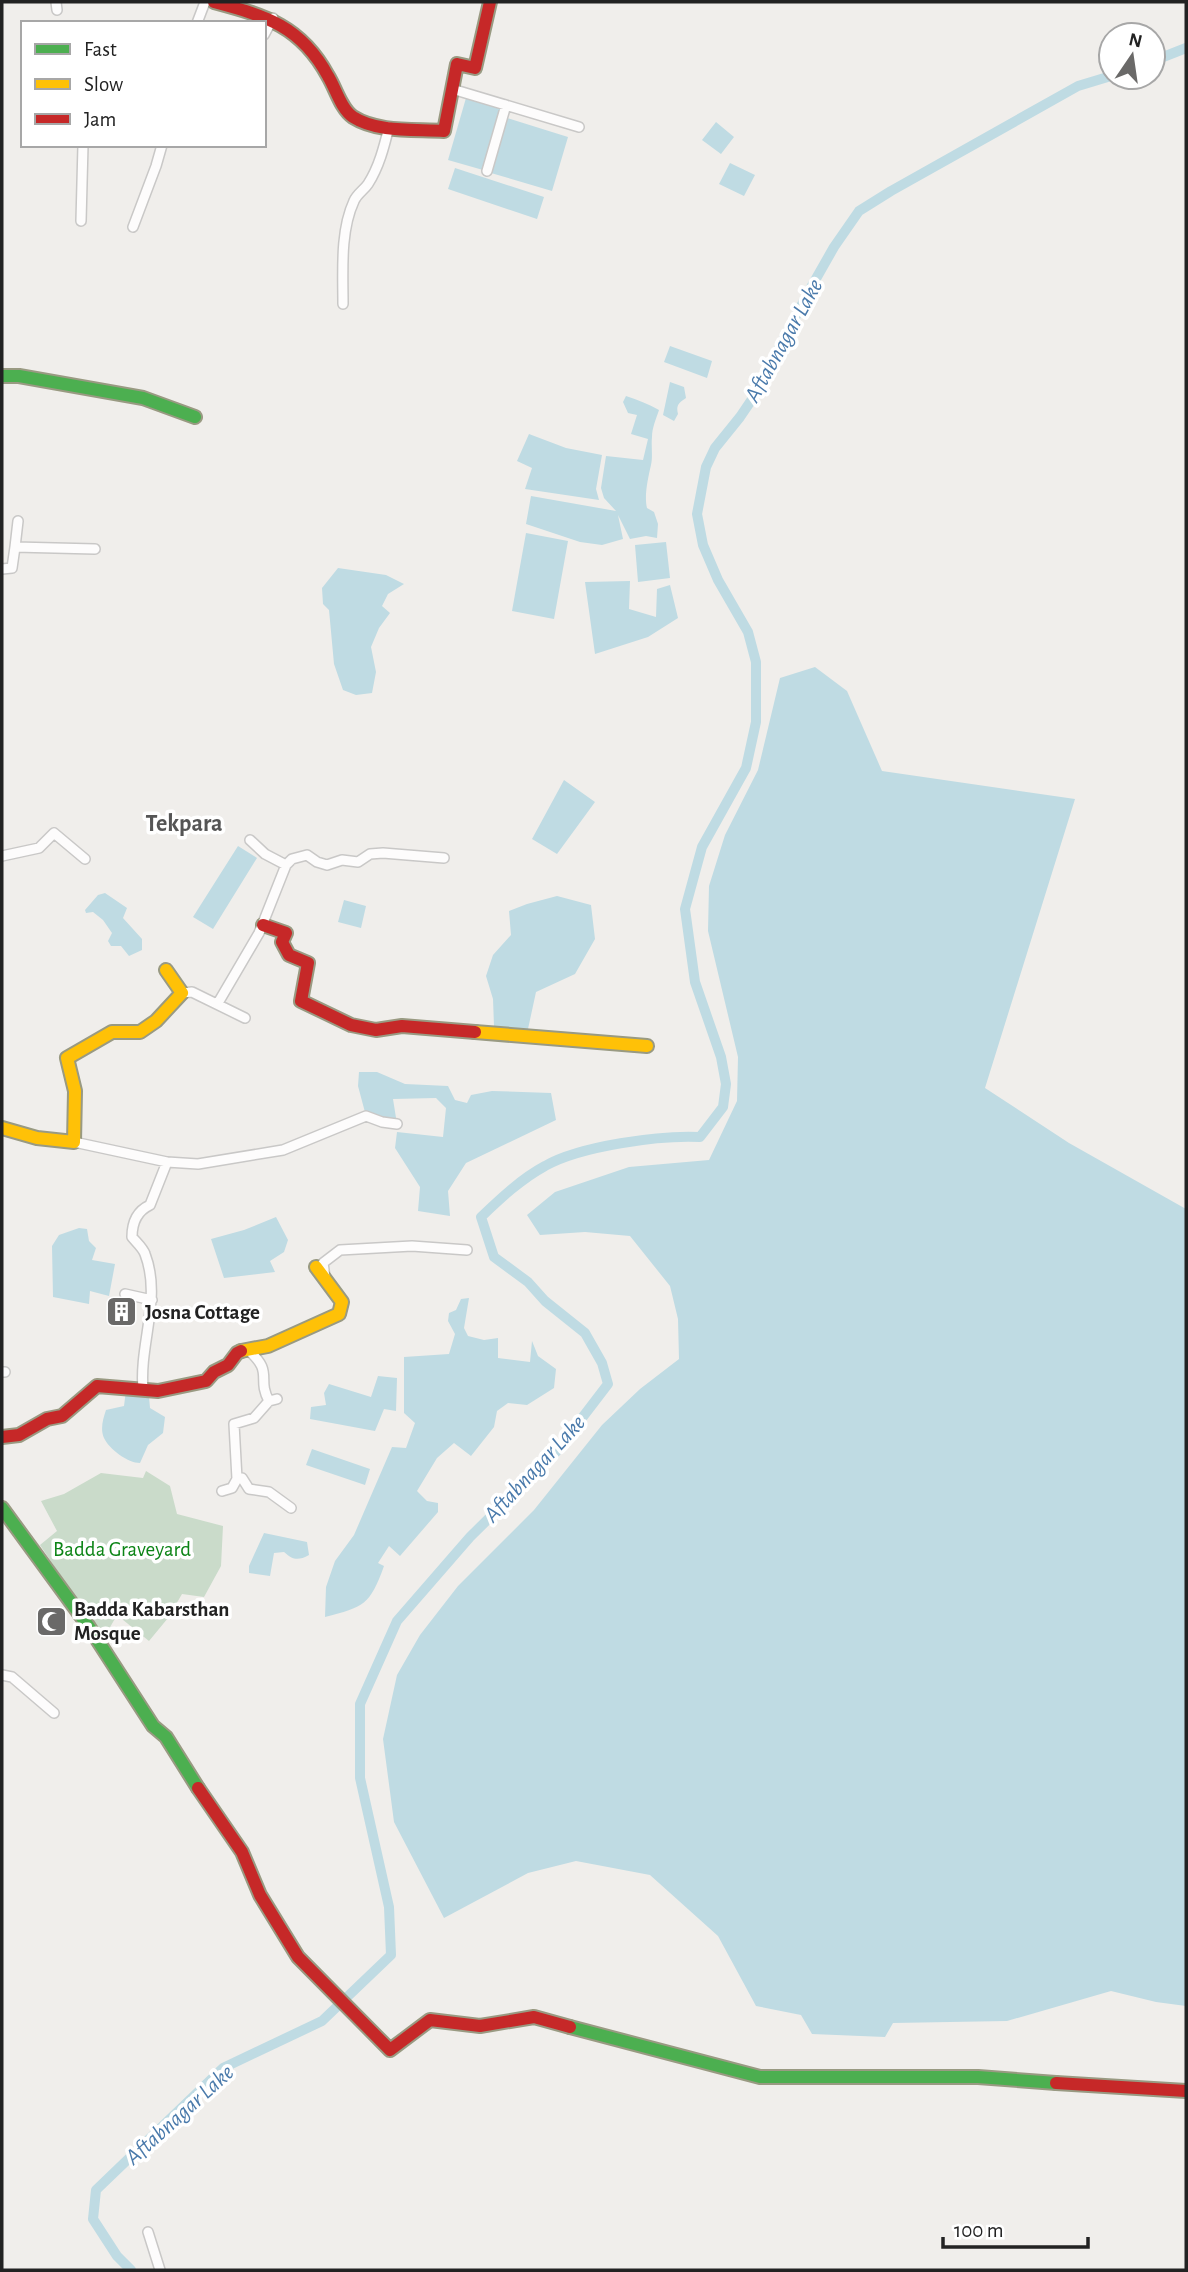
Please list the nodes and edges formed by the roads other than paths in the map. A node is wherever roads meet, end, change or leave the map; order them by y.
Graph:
1 (205, 2) edge
2 (215, 2) edge
3 (490, 2) edge
4 (273, 18) junction
5 (198, 21) edge
6 (266, 31) edge
7 (452, 89) junction
8 (506, 105) junction
9 (389, 127) junction
10 (579, 127) dead end
11 (83, 147) edge
12 (161, 147) edge
13 (487, 171) dead end
14 (81, 221) dead end
15 (133, 227) dead end
16 (343, 304) dead end
17 (2, 376) edge
18 (195, 417) dead end
19 (18, 521) dead end
20 (15, 547) junction
21 (94, 549) dead end
22 (2, 569) edge
23 (250, 840) dead end
24 (2, 856) edge
25 (444, 858) dead end
26 (85, 859) dead end
27 (286, 865) junction
28 (263, 925) junction
29 (166, 970) dead end
30 (182, 993) junction
31 (218, 1003) junction
32 (245, 1017) dead end
33 (647, 1046) dead end
34 (397, 1124) dead end
35 (2, 1128) edge
36 (74, 1142) junction
37 (167, 1162) junction
38 (467, 1250) dead end
39 (316, 1267) dead end
40 (325, 1279) junction
41 (125, 1294) dead end
42 (152, 1300) junction
43 (247, 1349) junction
44 (143, 1389) junction
45 (2, 1437) edge
46 (237, 1479) junction
47 (222, 1491) dead end
48 (291, 1508) dead end
49 (4, 1516) edge
50 (2, 1675) edge
51 (54, 1713) dead end
52 (1186, 2091) edge
53 (148, 2232) dead end
54 (160, 2270) edge

1 - 5 street
2 - 4 street
3 - 7 street
4 - 6 street
4 - 9 street
7 - 8 street
7 - 9 street
8 - 10 street
8 - 13 street
9 - 16 street
11 - 14 street
12 - 15 street
17 - 18 street
19 - 20 street
20 - 21 street
20 - 22 street
23 - 27 street
24 - 26 street
25 - 27 street
27 - 28 street
28 - 31 street
28 - 33 street
29 - 30 street
30 - 31 street
30 - 36 street
31 - 32 street
34 - 37 street
35 - 36 street
36 - 37 street
37 - 42 street
38 - 40 street
39 - 40 street
40 - 43 street
41 - 42 street
42 - 44 street
43 - 44 street
43 - 46 street
44 - 45 street
46 - 47 street
46 - 48 street
49 - 52 street
50 - 51 street
53 - 54 street

